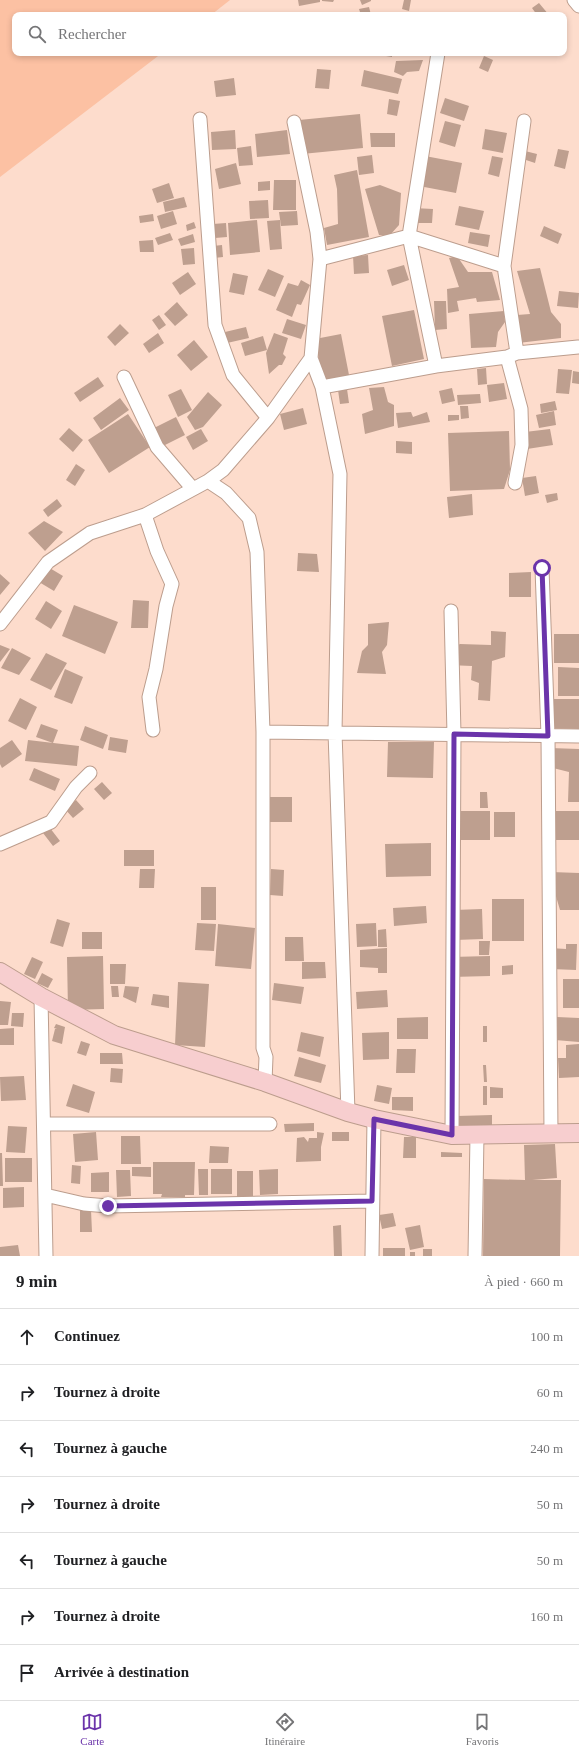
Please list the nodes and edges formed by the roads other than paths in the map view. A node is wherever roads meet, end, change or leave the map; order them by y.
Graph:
1 (574, 0) edge
2 (579, 6) edge
3 (438, 56) edge
4 (200, 119) dead end
5 (524, 121) dead end
6 (294, 122) dead end
7 (409, 236) junction
8 (320, 259) junction
9 (504, 266) junction
10 (578, 347) dead end
11 (512, 355) junction
12 (311, 358) junction
13 (436, 366) junction
14 (124, 377) dead end
15 (322, 387) junction
16 (268, 418) junction
17 (208, 481) junction
18 (515, 483) dead end
19 (193, 489) junction
20 (145, 515) junction
21 (542, 568) dead end
22 (451, 611) dead end
23 (0, 624) edge
24 (153, 730) dead end
25 (263, 732) junction
26 (335, 732) junction
27 (454, 734) junction
28 (548, 736) junction
29 (579, 736) edge
30 (90, 773) dead end
31 (0, 844) edge
32 (0, 972) edge
33 (41, 998) junction
34 (265, 1082) junction
35 (348, 1112) junction
36 (374, 1119) junction
37 (44, 1124) junction
38 (270, 1124) dead end
39 (579, 1133) edge
40 (551, 1134) junction
41 (452, 1135) junction
42 (477, 1135) junction
43 (45, 1195) junction
44 (372, 1201) junction
45 (46, 1256) edge
46 (372, 1256) edge
47 (475, 1256) edge

1 - 2 street
3 - 7 street
4 - 16 street
5 - 9 street
6 - 8 street
7 - 8 street
7 - 9 street
7 - 13 street
8 - 12 street
9 - 11 street
10 - 11 street
11 - 13 street
11 - 18 street
12 - 15 street
12 - 16 street
13 - 15 street
14 - 19 street
15 - 26 street
16 - 17 street
17 - 19 street
17 - 25 street
19 - 20 street
20 - 23 street
20 - 24 street
21 - 28 street
22 - 27 street
25 - 26 street
25 - 34 street
26 - 27 street
26 - 35 street
27 - 28 street
27 - 41 street
28 - 29 street
28 - 40 street
30 - 31 street
32 - 33 main road
33 - 34 main road
33 - 37 street
34 - 35 main road
35 - 36 main road
36 - 41 main road
36 - 44 street
37 - 38 street
37 - 43 street
39 - 40 main road
40 - 42 main road
41 - 42 main road
42 - 47 street
43 - 44 street
43 - 45 street
44 - 46 street

